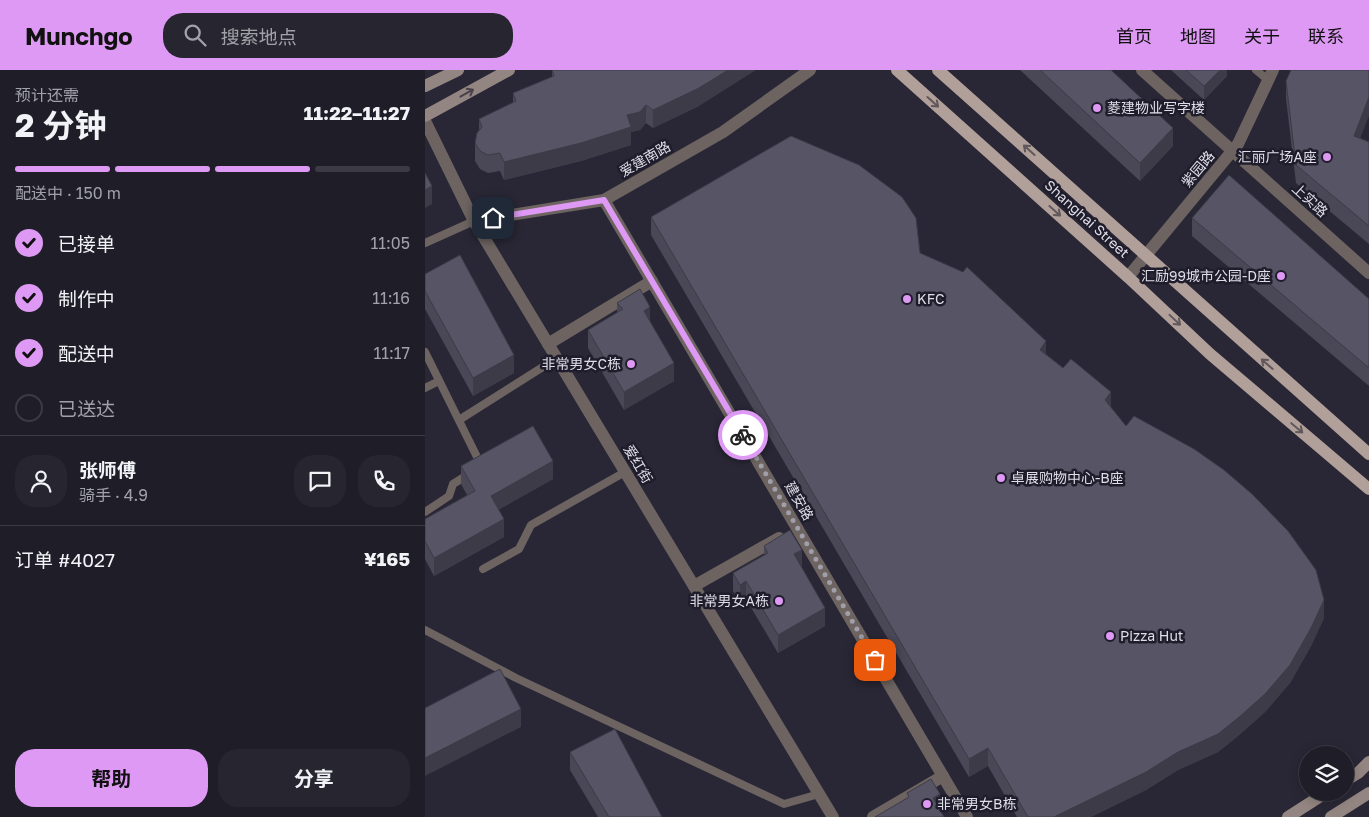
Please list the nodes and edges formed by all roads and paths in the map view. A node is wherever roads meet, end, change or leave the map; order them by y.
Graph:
1 (458, 70) edge
2 (509, 70) edge
3 (810, 70) edge
4 (897, 70) edge
5 (938, 70) edge
6 (1142, 70) edge
7 (1256, 70) edge
8 (491, 74) edge
9 (1271, 75) edge
10 (425, 86) edge
11 (425, 116) edge
12 (425, 122) edge
13 (1233, 151) junction
14 (604, 200) junction
15 (474, 221) junction
16 (425, 242) edge
17 (1147, 255) junction
18 (1369, 273) edge
19 (1128, 276) junction
20 (651, 280) junction
21 (548, 344) junction
22 (425, 352) edge
23 (557, 358) junction
24 (439, 381) junction
25 (425, 388) edge
26 (459, 420) junction
27 (1369, 454) edge
28 (625, 472) junction
29 (1369, 489) edge
30 (425, 512) edge
31 (797, 528) junction
32 (483, 569) dead end
33 (694, 586) junction
34 (425, 630) edge
35 (1369, 762) edge
36 (1354, 774) edge
37 (943, 776) junction
38 (1369, 793) edge
39 (819, 794) junction
40 (1313, 801) edge
41 (833, 817) edge
42 (873, 817) edge
43 (967, 817) edge
44 (1288, 817) edge
45 (1331, 817) edge

1 - 10 main road
2 - 8 main road
3 - 14 street, 爱建南路
4 -> 19 main road, Shanghai Street
17 -> 5 main road, Shanghai Street
6 - 13 street, 上实路
7 - 9 lane
11 -> 8 main road
9 - 13 street, 紫园路
12 - 15 street, 爱红街
13 - 17 street, 紫园路
13 - 18 street, 上实路
14 - 15 street, 爱建南路
14 - 20 street, 建安路
15 - 16 lane
15 - 21 street, 爱红街
17 - 19 street, 紫园路
27 -> 17 main road, Shanghai Street
19 -> 29 main road, Shanghai Street
20 - 21 street
20 - 31 street, 建安路
21 - 23 street, 爱红街
22 - 24 lane
23 - 26 lane
23 - 28 street, 爱红街
24 - 25 lane
24 - 26 lane
26 - 30 lane
28 - 32 lane
28 - 33 street, 爱红街
31 - 33 street
31 - 37 street, 建安路
33 - 39 street, 爱红街
34 - 39 lane
35 - 36 main road
37 - 42 street
37 - 43 street, 建安路
38 - 45 main road
39 - 41 street, 爱红街
40 - 44 main road

